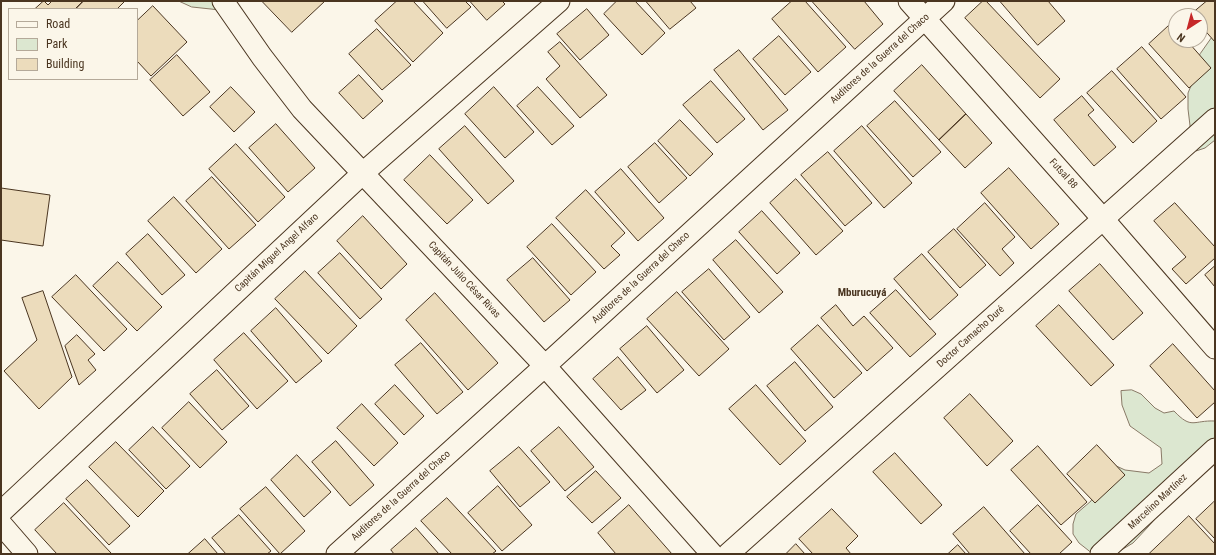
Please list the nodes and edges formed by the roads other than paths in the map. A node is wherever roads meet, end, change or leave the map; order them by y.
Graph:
1 (223, 1) edge
2 (559, 1) edge
3 (909, 1) edge
4 (944, 1) edge
5 (924, 18) junction
6 (1215, 119) edge
7 (364, 173) junction
8 (1103, 219) junction
9 (1215, 348) edge
10 (545, 366) junction
11 (1215, 449) edge
12 (1, 512) edge
13 (1, 524) edge
14 (27, 554) edge
15 (337, 554) edge
16 (712, 554) edge
17 (728, 554) edge
18 (1101, 554) edge

1 - 7 street, Capitán Julio César Rivas
2 - 7 street, Capitán Miguel Angel Alfaro
3 - 5 street, Futsal 88
4 - 5 street, Auditores de la Guerra del Chaco
5 - 8 street, Futsal 88
5 - 10 street, Auditores de la Guerra del Chaco
6 - 8 street, Doctor Camacho Duré
7 - 10 street, Capitán Julio César Rivas
7 - 12 street, Capitán Miguel Angel Alfaro
8 - 9 street, Futsal 88
8 - 17 street, Doctor Camacho Duré
10 - 15 street, Auditores de la Guerra del Chaco
10 - 16 street, Capitán Julio César Rivas
11 - 18 street, Marcelino Martínez
13 - 14 street

